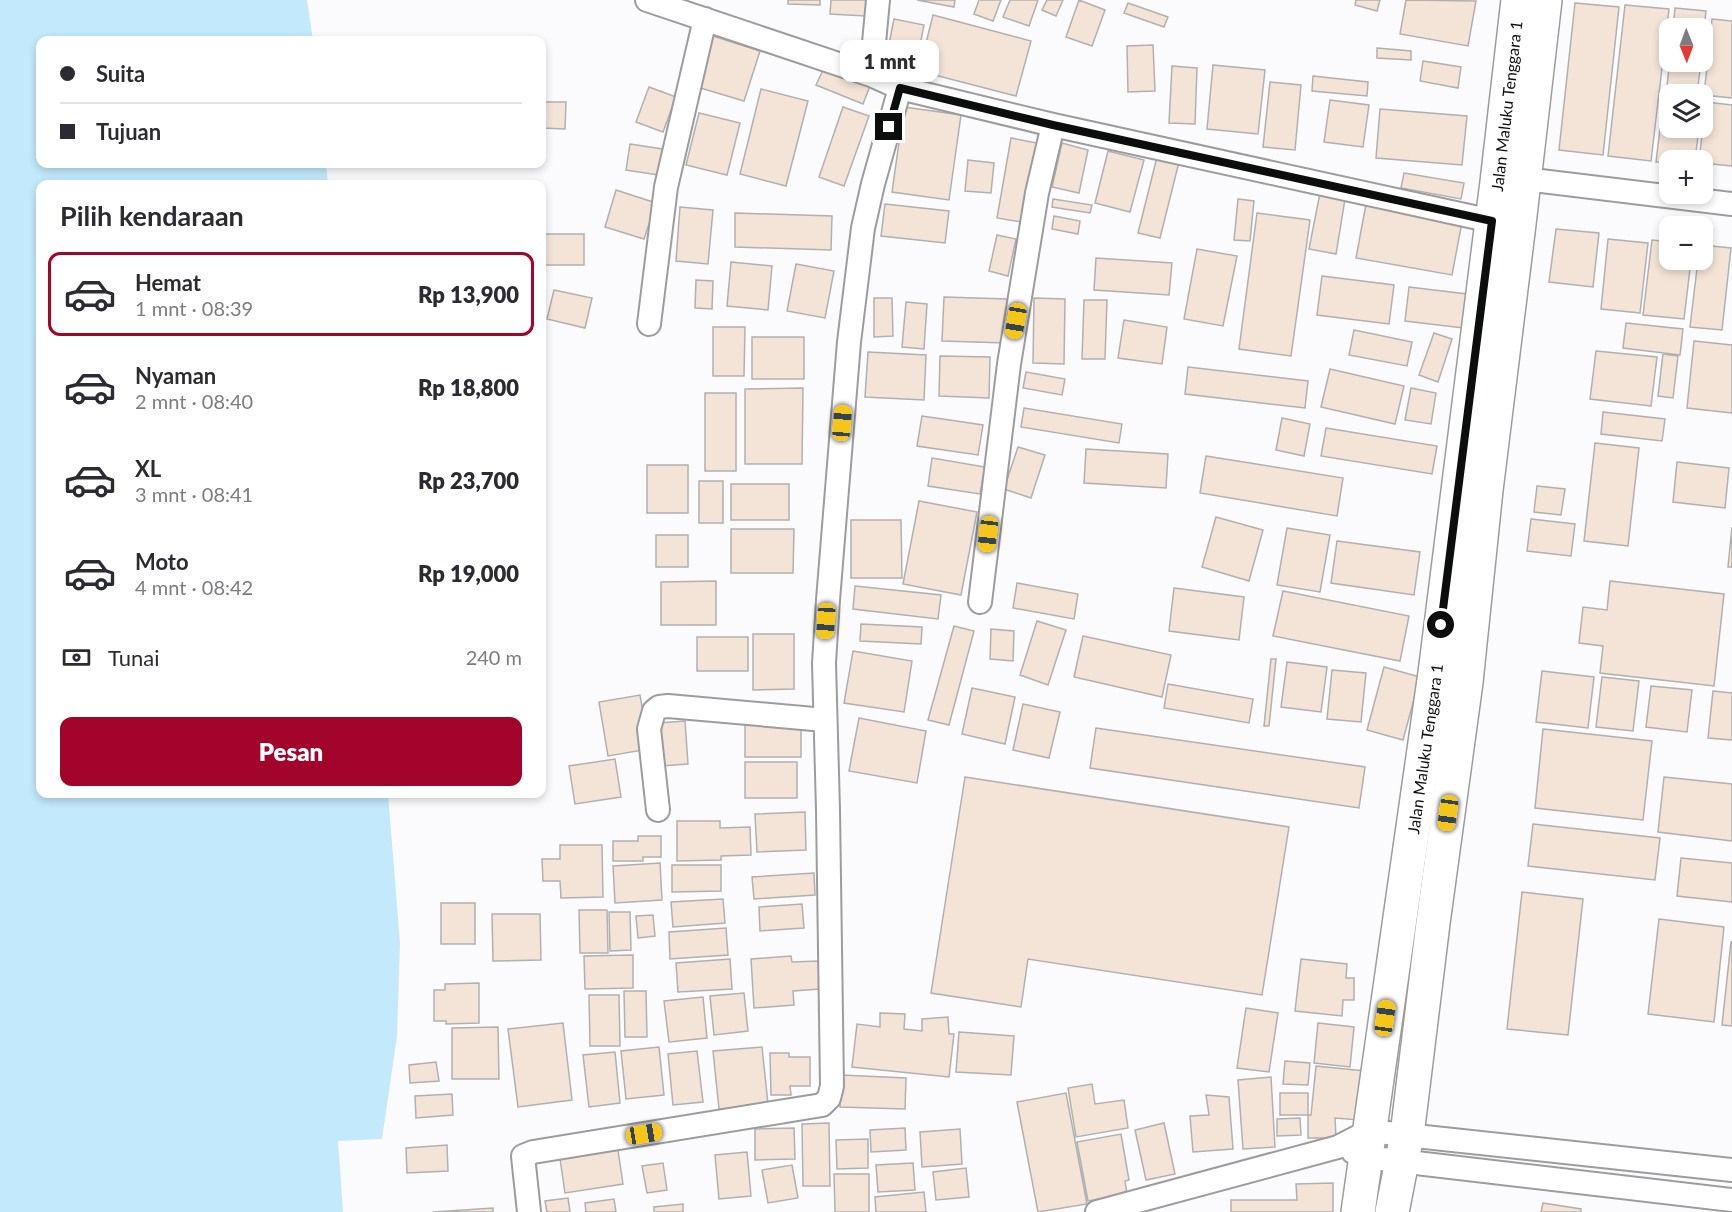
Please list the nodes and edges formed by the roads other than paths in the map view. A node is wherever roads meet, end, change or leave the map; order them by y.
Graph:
1 (647, 0) edge
2 (878, 0) edge
3 (1518, 0) edge
4 (1545, 0) edge
5 (705, 19) junction
6 (871, 75) junction
7 (900, 88) junction
8 (1053, 125) junction
9 (1524, 179) junction
10 (1732, 204) edge
11 (1492, 221) junction
12 (649, 324) dead end
13 (980, 602) dead end
14 (825, 720) junction
15 (658, 810) dead end
16 (1357, 1145) junction
17 (1405, 1148) junction
18 (1732, 1170) edge
19 (1732, 1200) edge
20 (529, 1212) edge
21 (1097, 1212) edge
22 (1358, 1212) edge
23 (1392, 1212) edge

1 - 5 street
2 - 6 street
3 - 11 highway, Jalan Maluku Tenggara 1
4 - 9 highway, Jalan Maluku Tenggara 1
5 - 6 street
5 - 12 street
6 - 7 street
7 - 8 street
7 - 14 street
8 - 11 street
8 - 13 street
9 - 10 street
9 - 17 highway, Jalan Maluku Tenggara 1
11 - 16 highway, Jalan Maluku Tenggara 1
14 - 15 street
14 - 20 street
16 - 17 street
16 - 21 street
16 - 22 highway, Jalan Maluku Tenggara 1
17 - 18 street
17 - 19 street
17 - 23 highway, Jalan Maluku Tenggara 1

